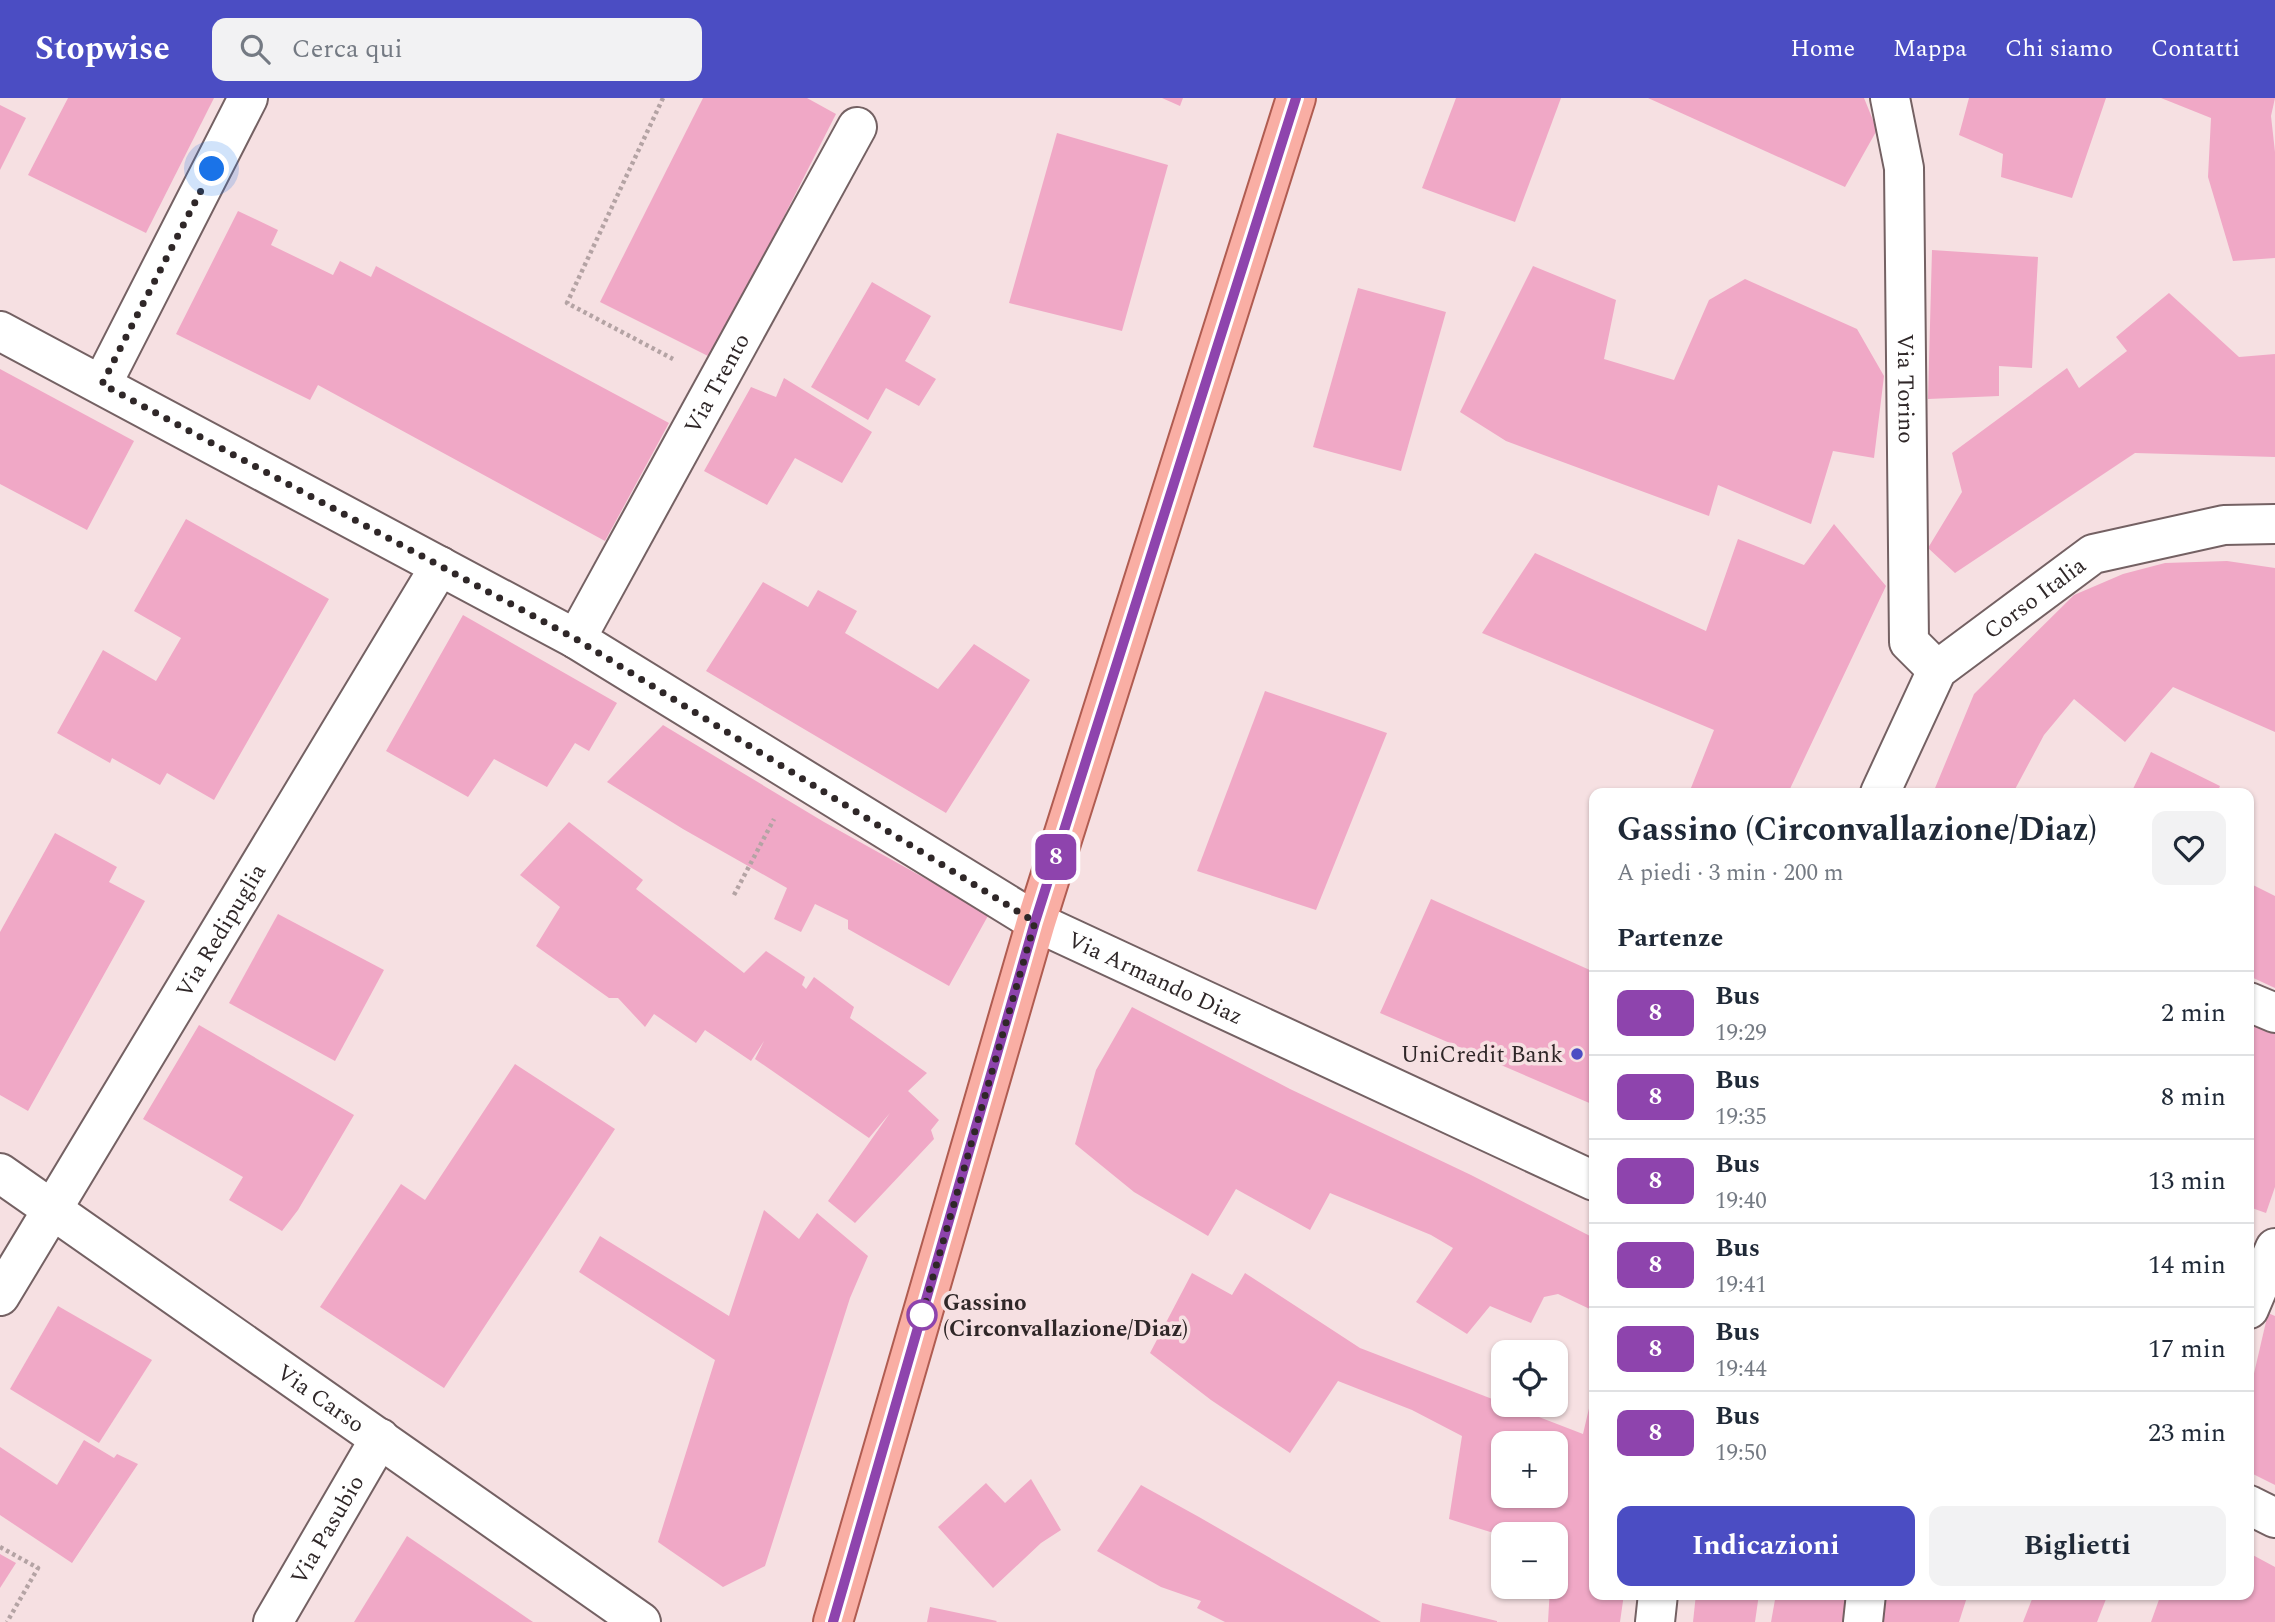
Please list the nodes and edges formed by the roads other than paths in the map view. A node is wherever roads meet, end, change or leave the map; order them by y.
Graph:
1 (248, 98) edge
2 (1296, 98) edge
3 (1890, 98) edge
4 (857, 127) dead end
5 (0, 331) edge
6 (102, 384) junction
7 (2275, 524) edge
8 (440, 566) junction
9 (576, 639) junction
10 (1937, 670) junction
11 (1883, 788) edge
12 (1035, 922) junction
13 (2254, 1004) edge
14 (2275, 1013) edge
15 (0, 1173) edge
16 (1589, 1179) edge
17 (55, 1209) junction
18 (2275, 1248) edge
19 (0, 1296) edge
20 (2254, 1297) edge
21 (380, 1438) junction
22 (2254, 1508) edge
23 (2275, 1518) edge
24 (1657, 1600) edge
25 (1865, 1600) edge
26 (273, 1622) edge
27 (641, 1622) edge
28 (833, 1622) edge
29 (1655, 1622) edge
30 (1863, 1622) edge

1 - 6 street
2 - 12 main road
3 - 10 street, Via Torino
4 - 9 street, Via Trento
5 - 6 street, Via Armando Diaz
6 - 8 street, Via Armando Diaz
7 - 10 street, Corso Italia
8 - 9 street, Via Armando Diaz
8 - 17 street, Via Redipuglia
9 - 12 street, Via Armando Diaz
10 - 11 street, Corso Italia
12 - 16 street, Via Armando Diaz
12 - 28 main road
13 - 14 street
15 - 17 street, Via Carso
17 - 19 street, Via Redipuglia
17 - 21 street, Via Carso
18 - 20 street
21 - 26 street, Via Pasubio
21 - 27 street, Via Carso
22 - 23 street
24 - 29 street
25 - 30 street

